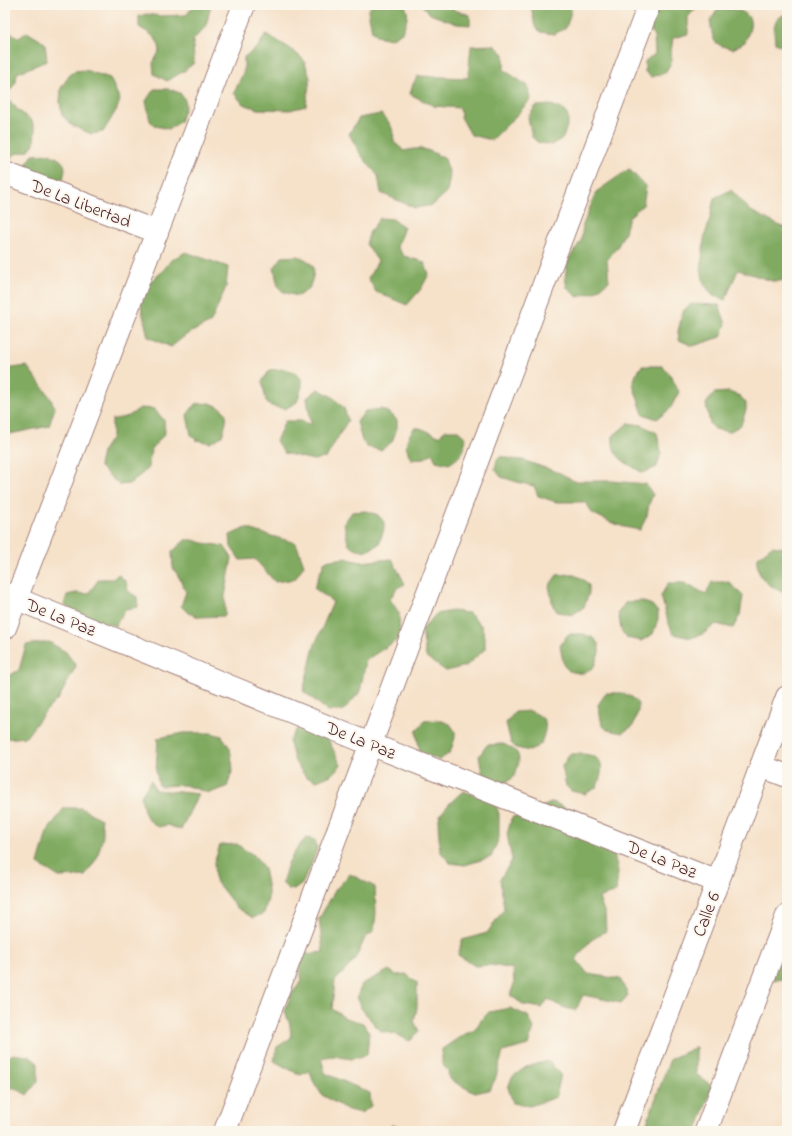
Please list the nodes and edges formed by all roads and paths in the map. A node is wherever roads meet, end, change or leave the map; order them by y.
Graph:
1 (244, 5) edge
2 (649, 5) edge
3 (5, 173) edge
4 (157, 232) junction
5 (11, 596) edge
6 (5, 628) edge
7 (787, 697) edge
8 (370, 744) junction
9 (761, 766) junction
10 (787, 776) edge
11 (718, 882) junction
12 (787, 916) edge
13 (225, 1131) edge
14 (624, 1131) edge
15 (706, 1131) edge

1 - 4 street
2 - 8 street
3 - 4 street, De La Libertad
4 - 5 street
5 - 6 street
5 - 8 street, De La Paz
7 - 9 street, Calle 6
8 - 11 street, De La Paz
8 - 13 street
9 - 10 street
9 - 11 street, Calle 6
11 - 14 street, Calle 6
12 - 15 street

